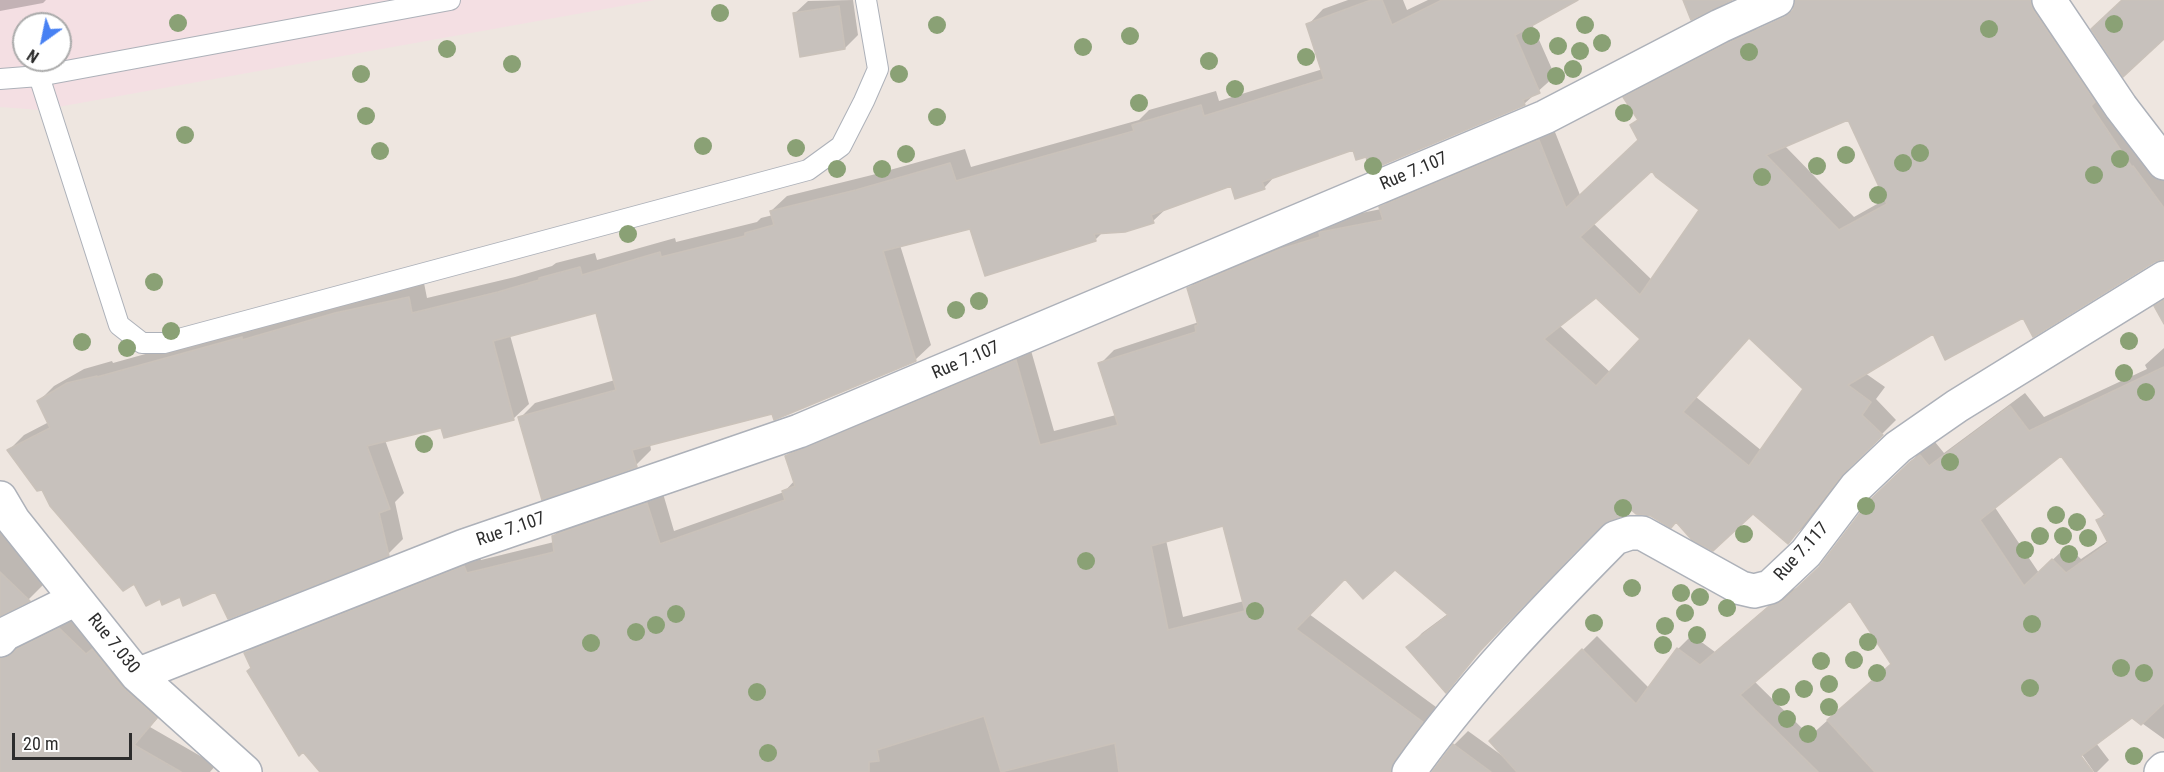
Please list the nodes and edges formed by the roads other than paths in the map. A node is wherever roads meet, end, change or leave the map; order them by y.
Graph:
1 (450, 0) edge
2 (866, 0) edge
3 (1777, 0) edge
4 (2049, 0) edge
5 (39, 76) junction
6 (0, 79) edge
7 (2164, 163) edge
8 (2164, 278) edge
9 (0, 498) edge
10 (76, 599) junction
11 (0, 640) edge
12 (137, 675) junction
13 (245, 772) edge
14 (1409, 772) edge

1 - 5 lane
2 - 5 lane
3 - 12 street, Rue 7.107
4 - 7 street
5 - 6 lane
8 - 14 street, Rue 7.117
9 - 10 street, Rue 7.030
10 - 11 street
10 - 12 street, Rue 7.030
12 - 13 street, Rue 7.030

